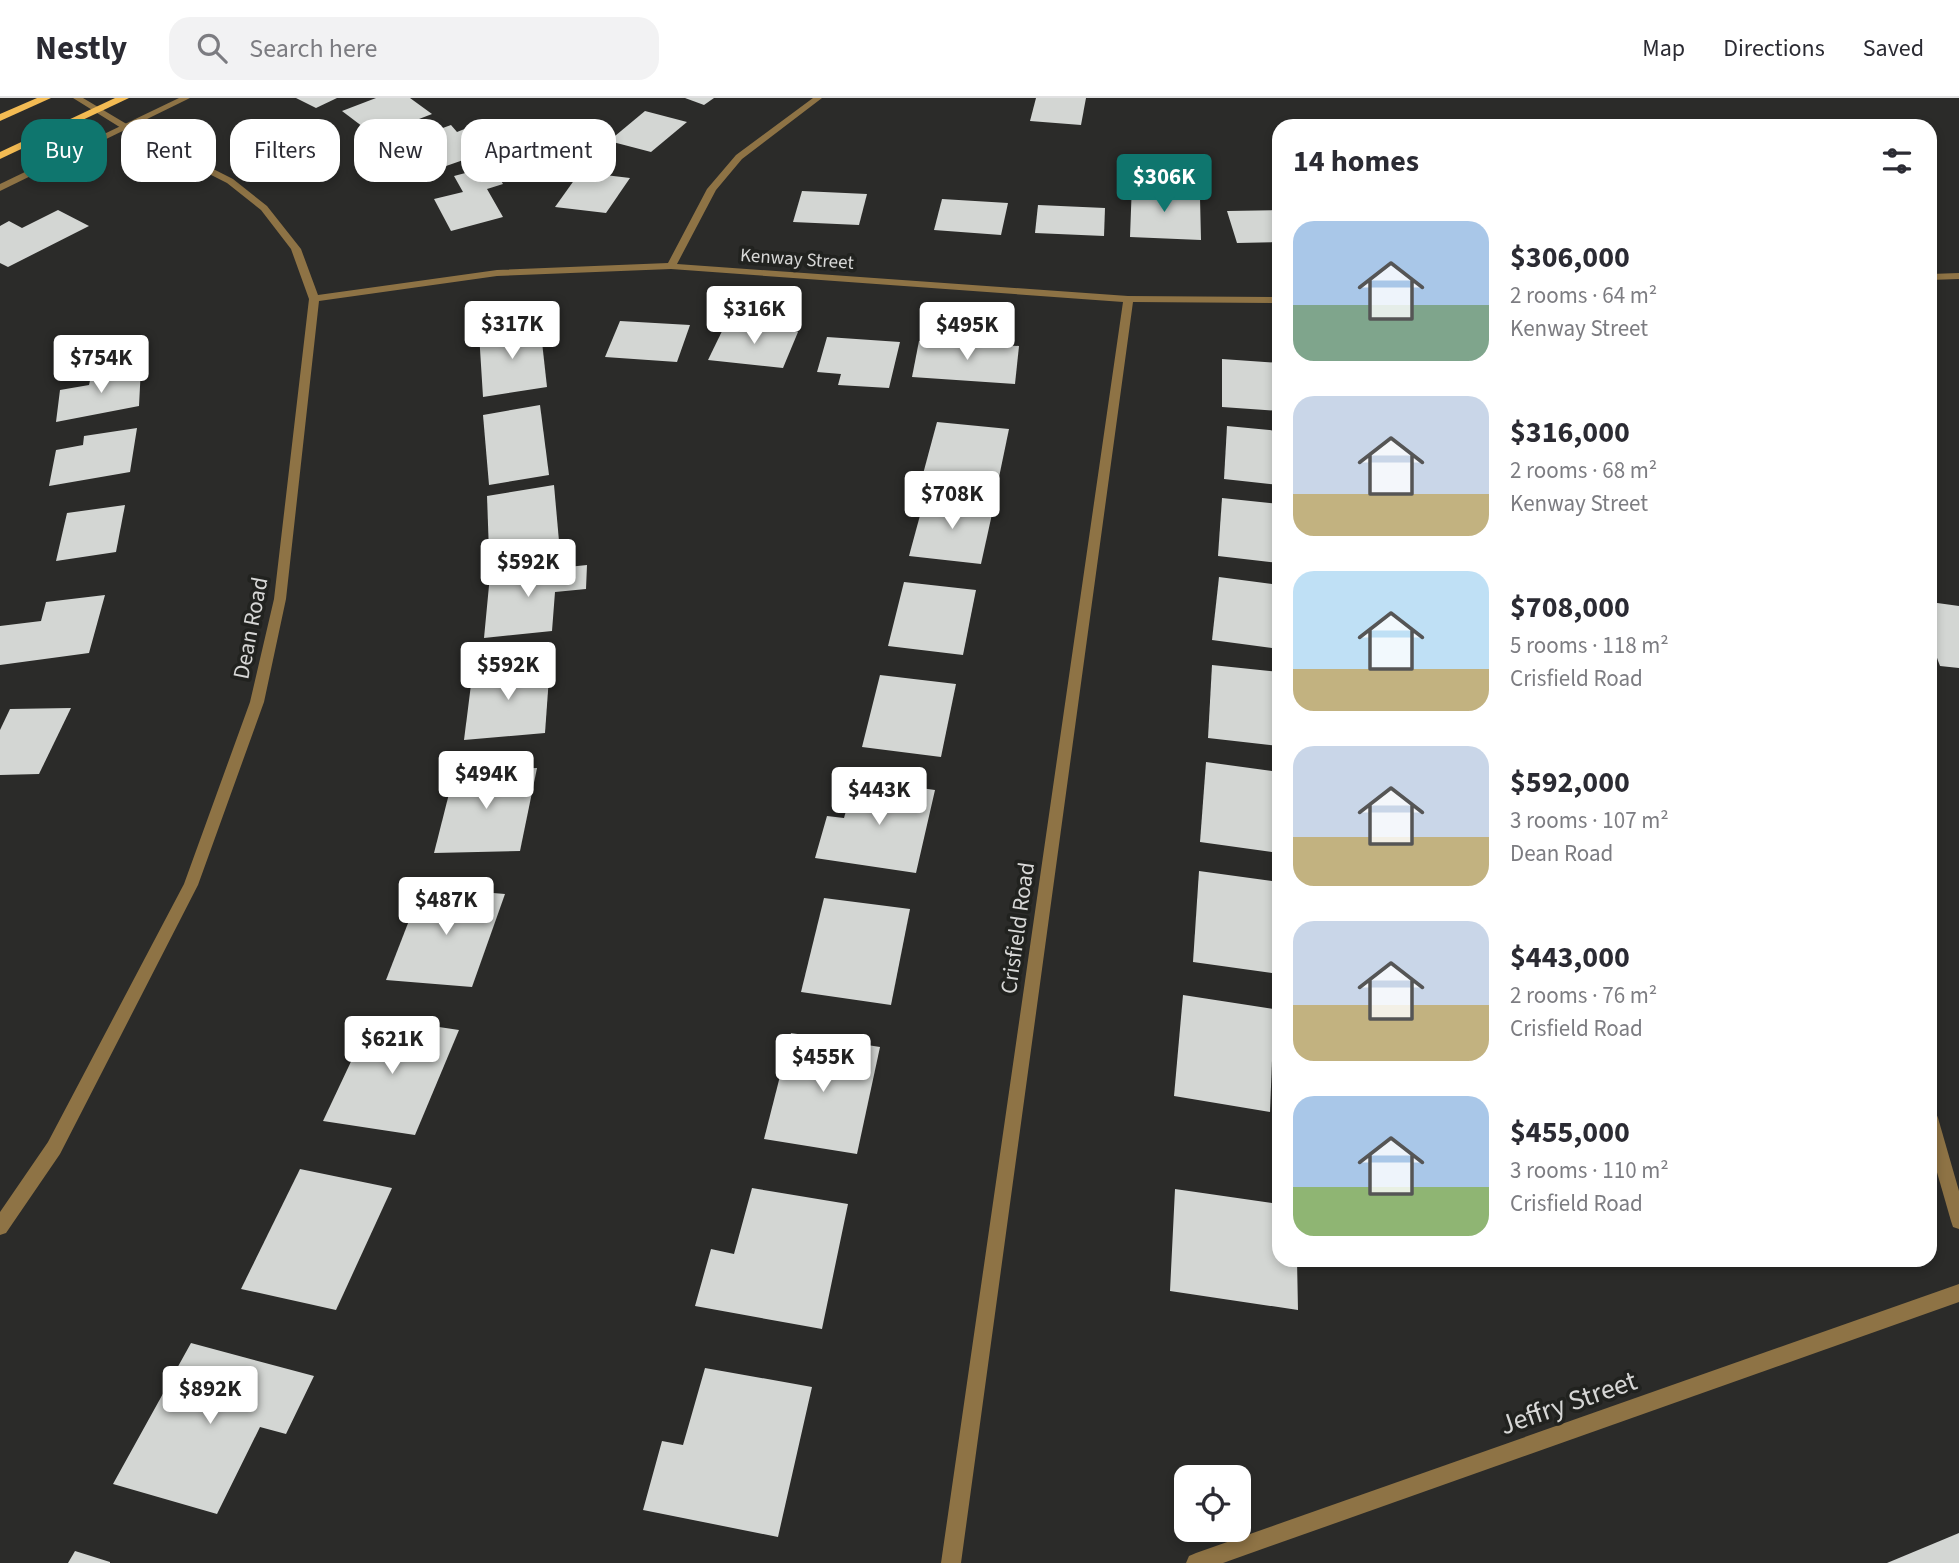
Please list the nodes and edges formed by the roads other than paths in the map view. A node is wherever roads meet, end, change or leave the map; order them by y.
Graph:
1 (46, 98) edge
2 (77, 98) edge
3 (124, 98) edge
4 (186, 98) edge
5 (818, 98) edge
6 (98, 110) junction
7 (0, 118) edge
8 (143, 119) edge
9 (121, 124) edge
10 (121, 129) edge
11 (0, 156) edge
12 (216, 174) edge
13 (0, 188) edge
14 (671, 266) junction
15 (1959, 276) edge
16 (1937, 277) edge
17 (314, 299) junction
18 (1128, 299) junction
19 (1272, 300) edge
20 (1937, 1143) edge
21 (1959, 1221) edge
22 (0, 1227) edge
23 (1959, 1293) edge
24 (951, 1563) edge
25 (1196, 1563) edge

1 - 7 main road
2 - 6 street, Dean Road
3 - 6 main road
4 - 8 street
5 - 14 street
6 - 9 street, Dean Road
6 - 11 main road
10 - 13 street
12 - 17 street, Dean Road
14 - 17 street, Kenway Street
14 - 18 street, Kenway Street
15 - 16 street
17 - 22 street, Dean Road
18 - 19 street, Kenway Street
18 - 24 street, Crisfield Road
20 - 21 street
23 - 25 street, Jeffry Street

